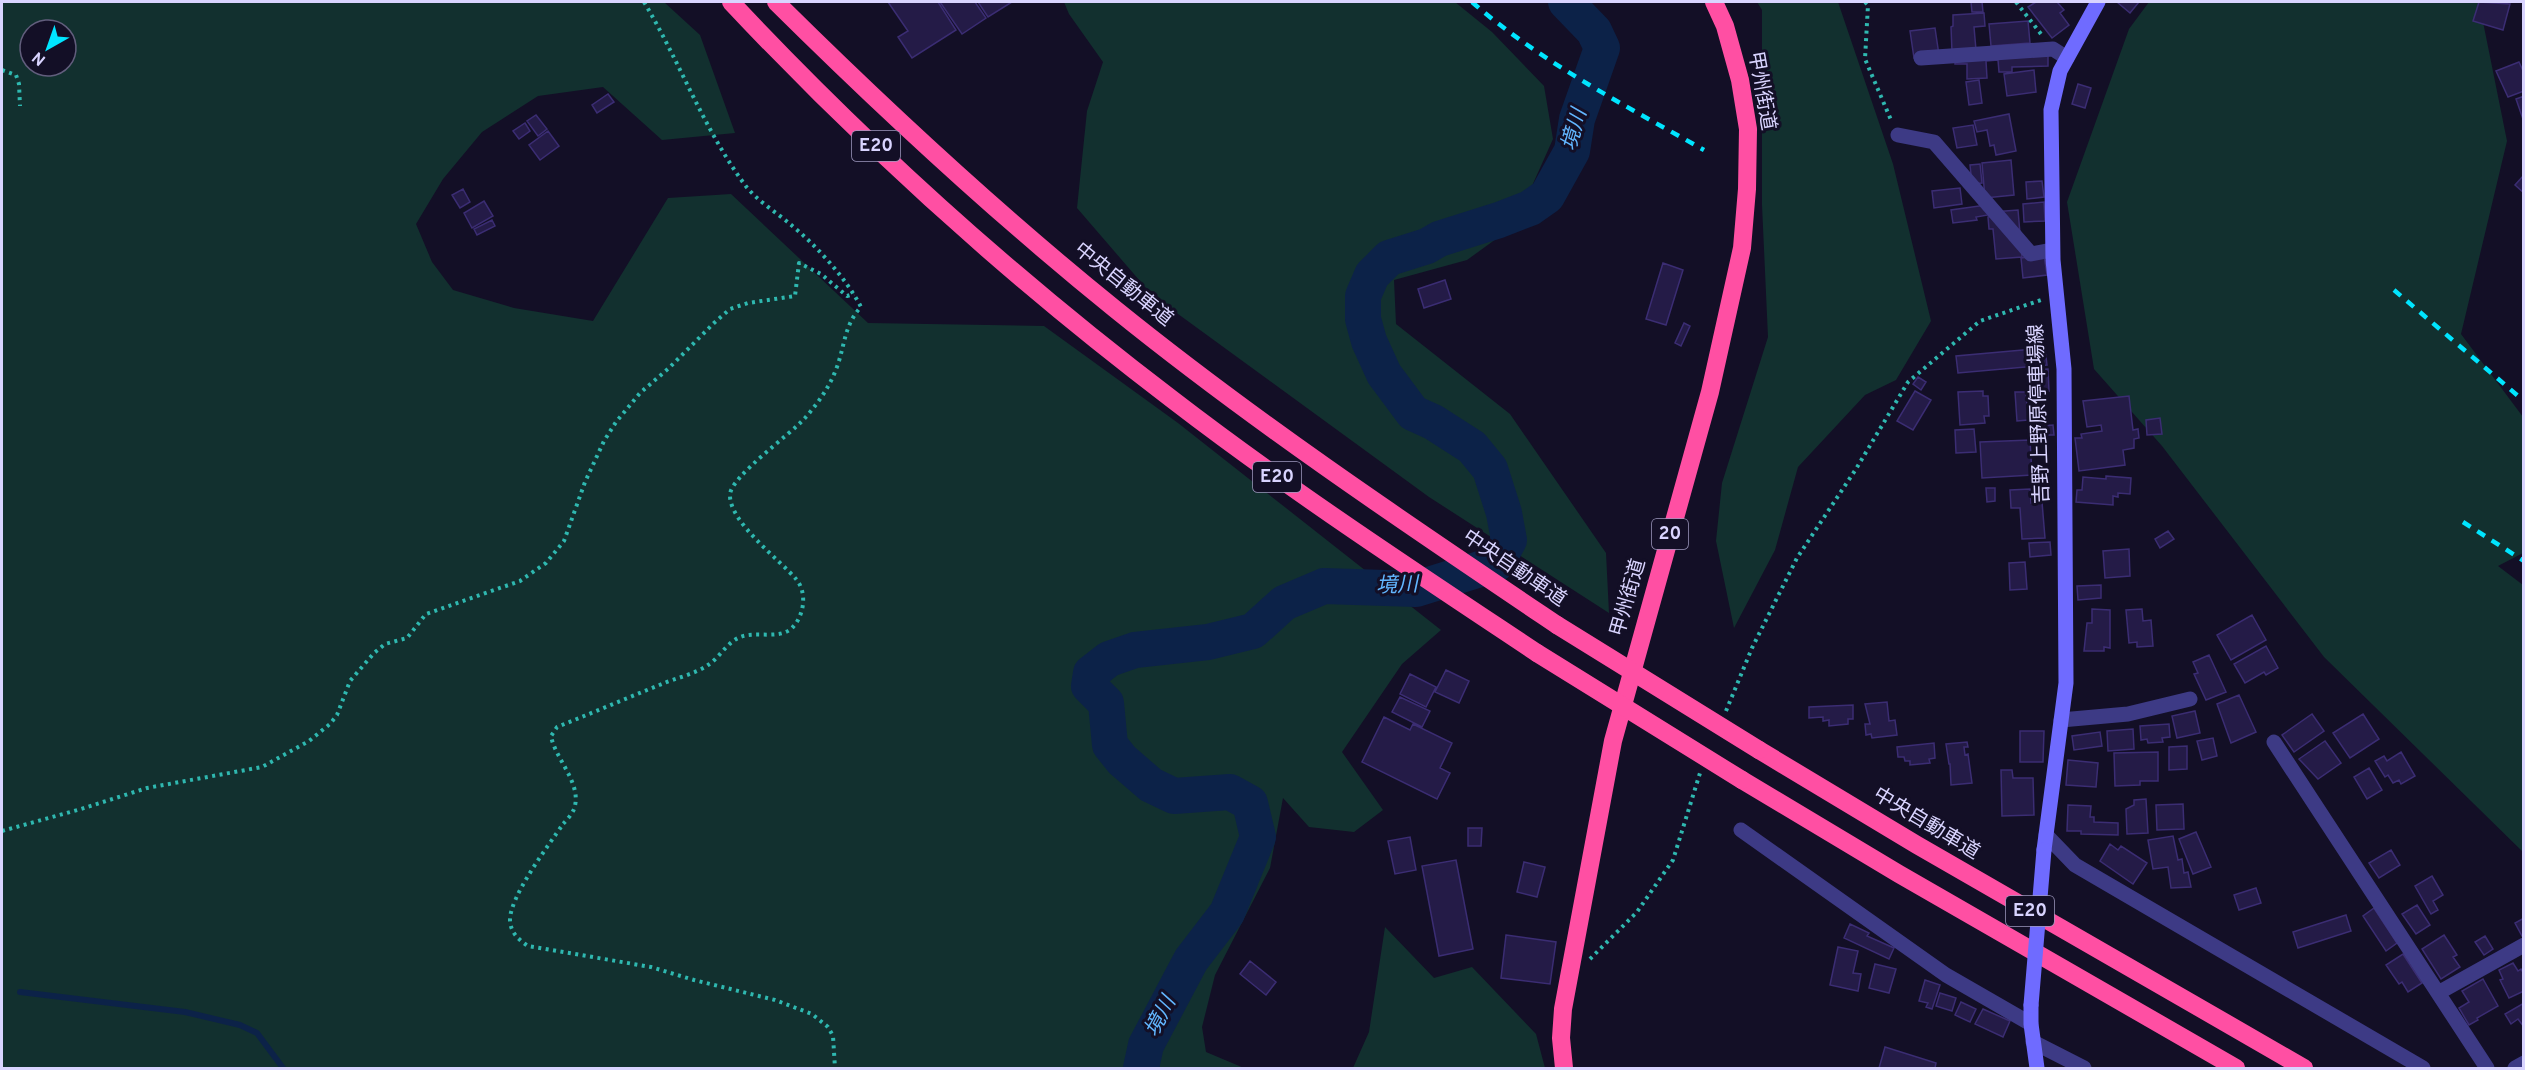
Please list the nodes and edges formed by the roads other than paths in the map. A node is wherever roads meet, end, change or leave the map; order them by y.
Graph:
1 (731, 2) edge
2 (776, 2) edge
3 (1714, 2) edge
4 (2098, 2) edge
5 (1921, 58) dead end
6 (2067, 58) junction
7 (1898, 135) road end
8 (2052, 250) junction
9 (2190, 699) dead end
10 (2061, 720) junction
11 (2274, 742) dead end
12 (1741, 830) dead end
13 (2045, 843) junction
14 (2523, 945) edge
15 (2438, 993) junction
16 (2031, 1024) junction
17 (2033, 1042) junction
18 (2523, 1063) edge
19 (1564, 1068) edge
20 (2037, 1068) edge
21 (2084, 1068) edge
22 (2236, 1068) edge
23 (2304, 1068) edge
24 (2423, 1068) edge
25 (2487, 1068) edge
26 (2515, 1068) edge

1 - 22 highway, E20, bridge
2 - 23 highway, 中央自動車道 / E20, bridge
3 - 19 highway, 甲州街道 / 20
4 - 6 main road, 吉野上野原停車場線
5 - 6 street
6 - 8 main road, 吉野上野原停車場線
7 - 8 street
8 - 10 main road, 吉野上野原停車場線
9 - 10 street
10 - 13 main road, 吉野上野原停車場線
11 - 15 street
12 - 16 street
13 - 16 main road, 吉野上野原停車場線, bridge
13 - 24 street
14 - 15 street
15 - 25 street
16 - 17 main road
17 - 20 main road
17 - 21 street
18 - 26 street

